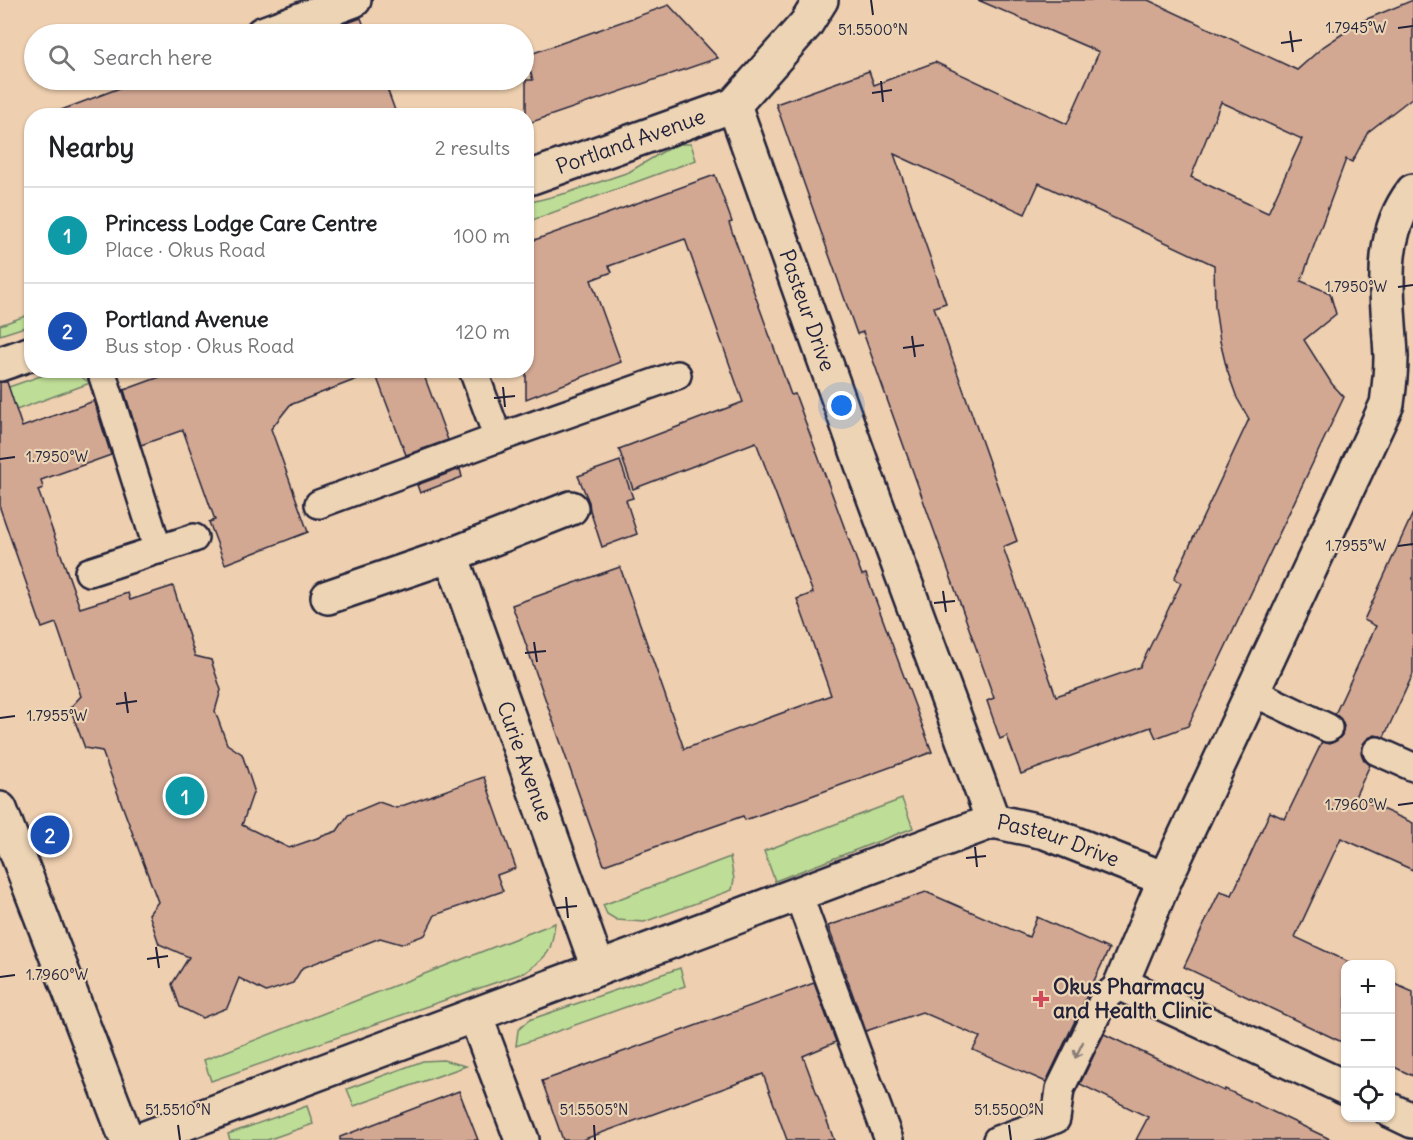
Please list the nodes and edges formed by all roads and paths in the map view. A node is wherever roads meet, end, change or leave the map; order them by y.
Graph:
1 (354, 0) edge
2 (821, 0) edge
3 (290, 11) edge
4 (274, 24) edge
5 (734, 105) junction
6 (534, 176) edge
7 (1413, 191) edge
8 (24, 356) edge
9 (0, 364) edge
10 (677, 375) dead end
11 (104, 378) edge
12 (476, 378) edge
13 (498, 438) junction
14 (319, 504) dead end
15 (571, 508) dead end
16 (194, 538) dead end
17 (158, 550) junction
18 (450, 555) junction
19 (90, 572) dead end
20 (328, 597) dead end
21 (1253, 692) junction
22 (1328, 728) dead end
23 (1377, 751) dead end
24 (1413, 767) edge
25 (0, 809) edge
26 (993, 821) junction
27 (1165, 879) junction
28 (798, 894) junction
29 (598, 968) junction
30 (1121, 984) junction
31 (475, 1015) junction
32 (1341, 1086) edge
33 (1395, 1112) edge
34 (1413, 1121) edge
35 (127, 1140) edge
36 (140, 1140) edge
37 (522, 1140) edge
38 (889, 1140) edge
39 (997, 1140) edge

1 - 3 street
2 - 5 street
3 - 4 street
5 - 6 street, Portland Avenue
5 - 26 street, Pasteur Drive
7 - 21 street
8 - 9 street
10 - 13 lane
11 - 17 lane
12 - 13 lane
13 - 14 lane
15 - 18 street
16 - 17 lane
17 - 19 lane
18 - 20 street
18 - 29 street, Curie Avenue
21 - 22 lane
21 - 27 street
23 - 24 lane
25 - 35 street
26 - 27 street, Pasteur Drive
26 - 28 street
27 - 30 street
28 - 29 street
28 - 38 lane
29 - 31 street
30 - 32 street
30 -> 39 lane
31 - 36 street
31 - 37 street
33 - 34 street

